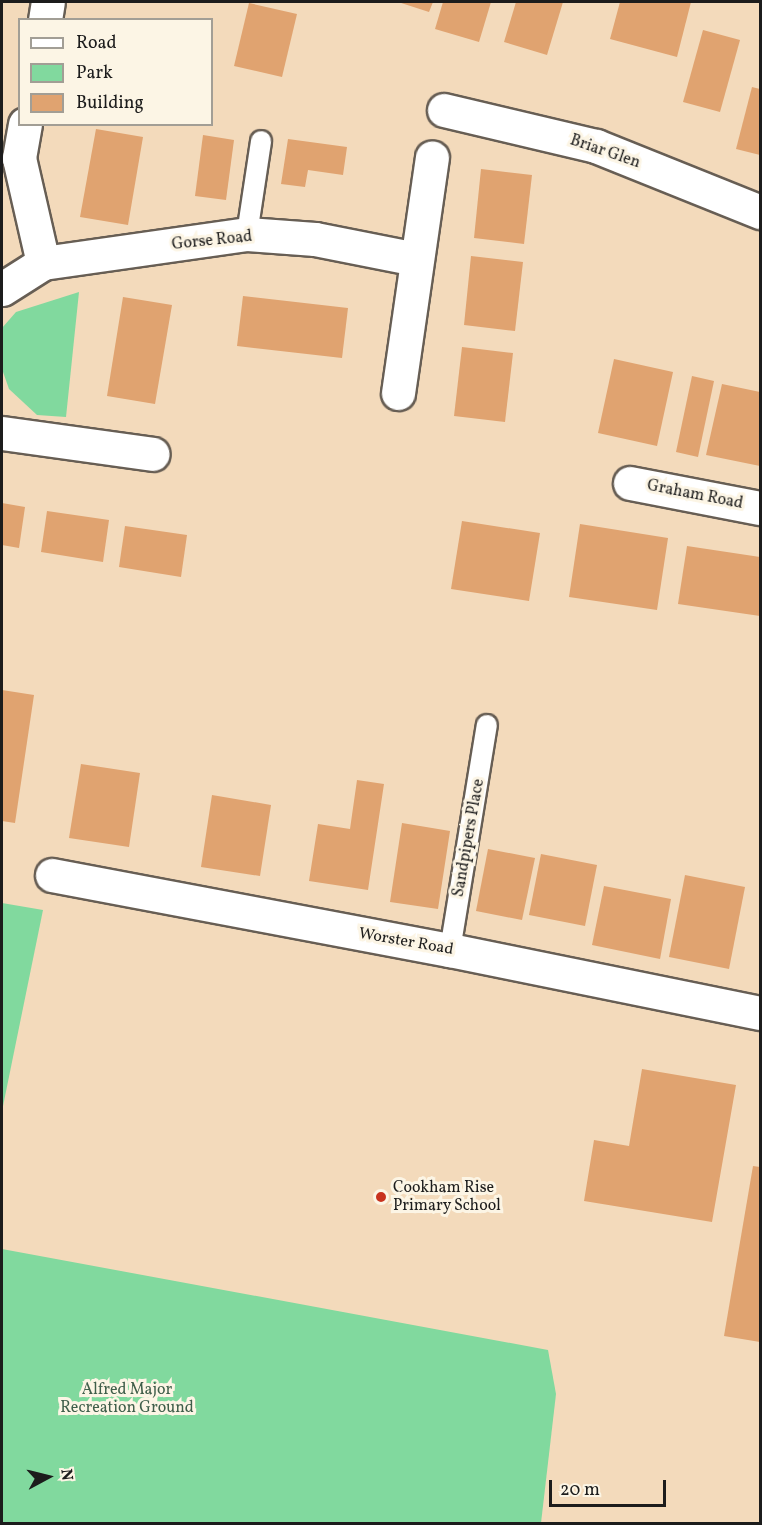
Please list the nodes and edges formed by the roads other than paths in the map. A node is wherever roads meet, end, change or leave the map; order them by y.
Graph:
1 (48, 2) edge
2 (45, 18) edge
3 (444, 110) dead end
4 (25, 126) edge
5 (261, 141) dead end
6 (432, 157) dead end
7 (760, 212) edge
8 (247, 234) junction
9 (416, 259) junction
10 (43, 263) junction
11 (2, 289) edge
12 (398, 393) dead end
13 (2, 433) edge
14 (153, 454) dead end
15 (630, 483) dead end
16 (760, 508) edge
17 (487, 726) dead end
18 (52, 875) dead end
19 (450, 950) junction
20 (760, 1013) edge

1 - 2 street
3 - 7 street, Briar Glen
4 - 10 street
5 - 8 lane
6 - 9 street
8 - 9 street, Gorse Road
8 - 10 street, Gorse Road
9 - 12 street
10 - 11 street, Gorse Road
13 - 14 street
15 - 16 street, Graham Road
17 - 19 lane, Sandpipers Place
18 - 19 street, Worster Road
19 - 20 street, Worster Road

